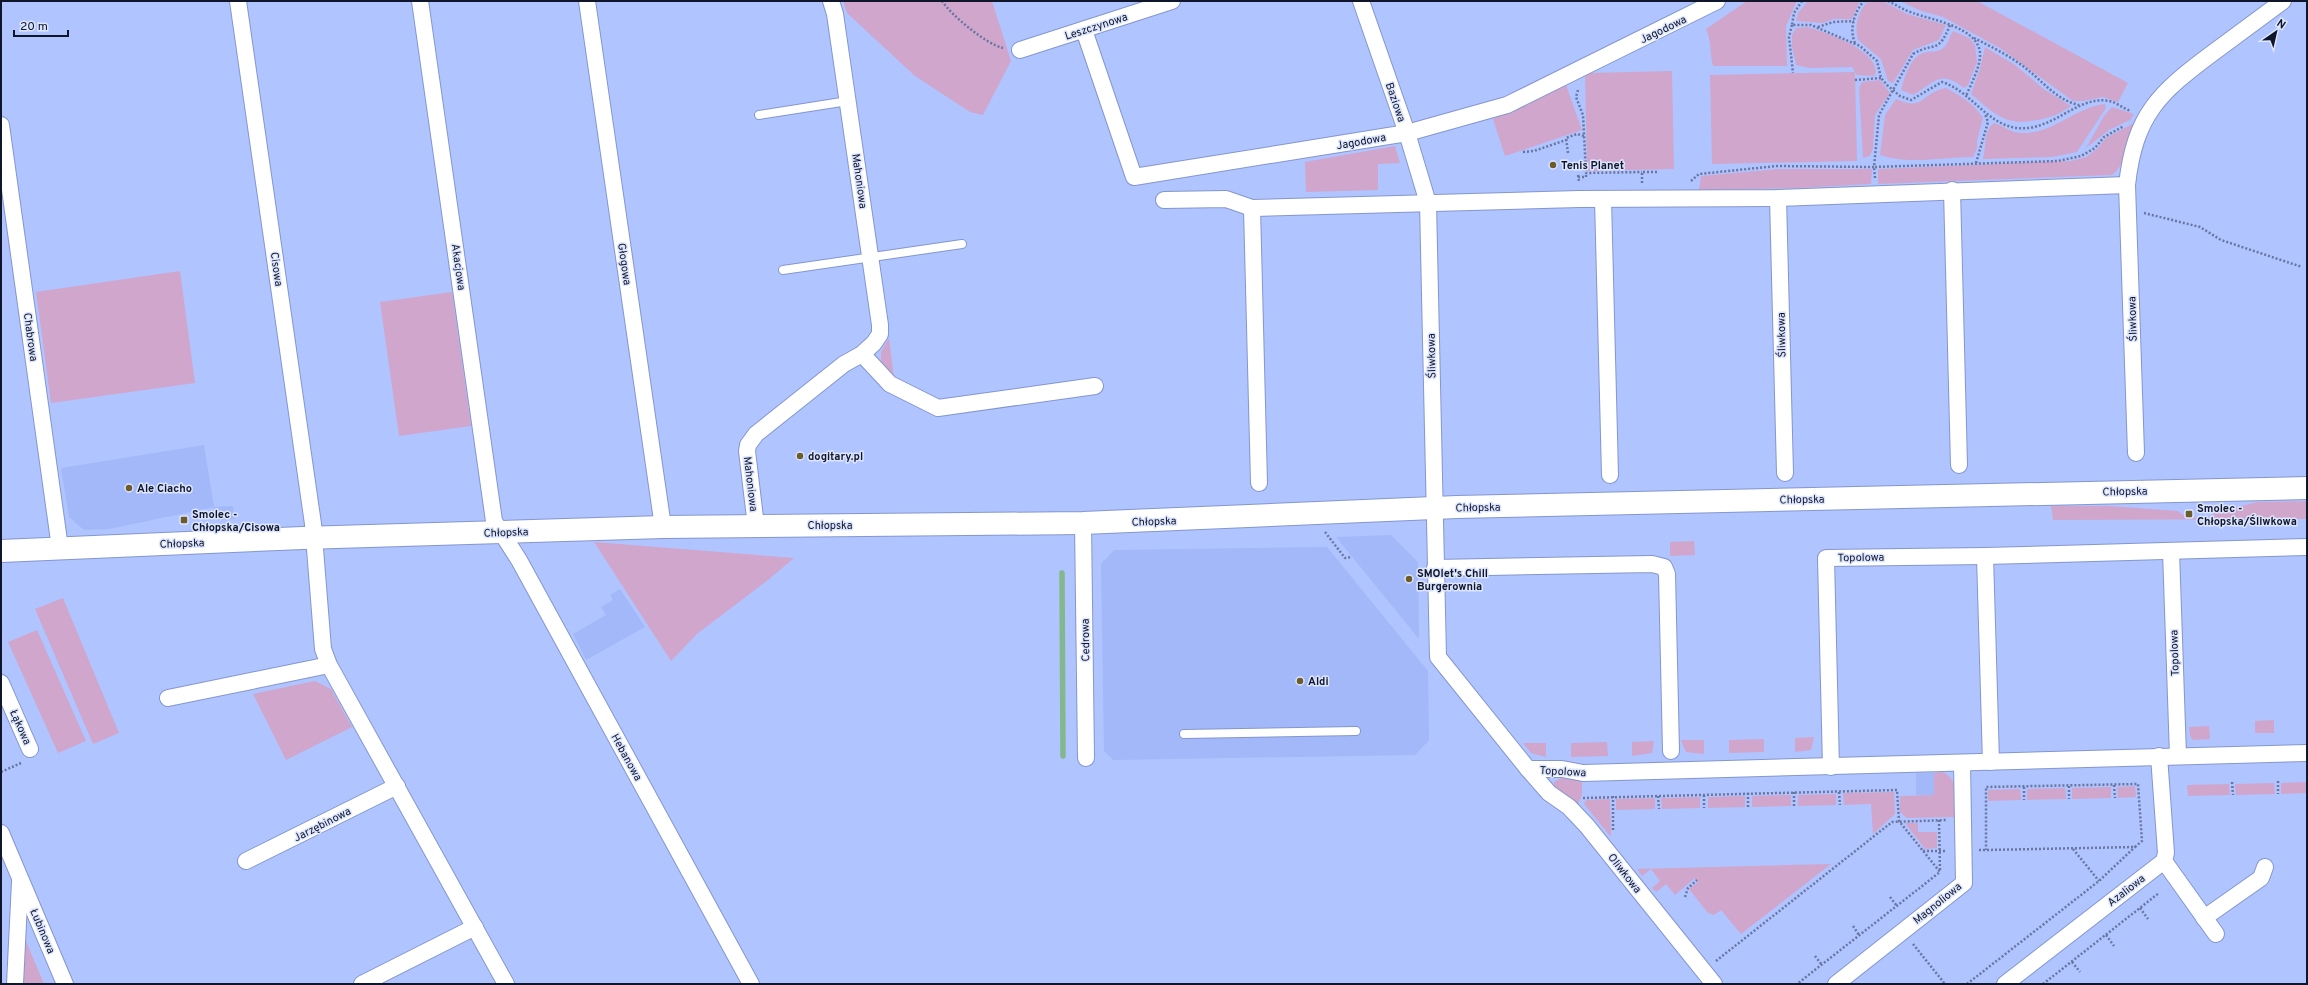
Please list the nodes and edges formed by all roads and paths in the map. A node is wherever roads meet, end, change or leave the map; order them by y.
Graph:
1 (238, 1) edge
2 (420, 1) edge
3 (587, 1) edge
4 (831, 1) edge
5 (942, 1) edge
6 (1172, 1) edge
7 (1361, 1) edge
8 (1717, 1) edge
9 (1802, 1) edge
10 (1864, 1) edge
11 (1888, 1) edge
12 (2283, 1) edge
13 (1854, 21) junction
14 (1792, 25) junction
15 (1950, 25) junction
16 (1817, 27) junction
17 (1084, 30) junction
18 (1974, 37) junction
19 (1856, 44) junction
20 (1020, 50) joint
21 (1793, 73) dead end
22 (1571, 74) junction
23 (1881, 78) junction
24 (1855, 80) dead end
25 (1894, 91) junction
26 (1966, 96) junction
27 (848, 101) junction
28 (2079, 105) junction
29 (1985, 113) junction
30 (759, 115) dead end
31 (2142, 116) junction
32 (1, 125) edge
33 (1407, 133) junction
34 (1584, 136) junction
35 (1566, 140) junction
36 (1523, 152) dead end
37 (1568, 153) dead end
38 (1976, 163) junction
39 (1874, 167) junction
40 (1642, 172) junction
41 (1659, 172) dead end
42 (1586, 173) junction
43 (1578, 177) dead end
44 (2127, 186) junction
45 (1952, 190) junction
46 (1875, 193) junction
47 (1642, 198) junction
48 (1684, 198) junction
49 (1778, 198) junction
50 (1603, 199) junction
51 (1164, 200) dead end
52 (1428, 203) junction
53 (1252, 208) junction
54 (2140, 212) dead end
55 (962, 244) dead end
56 (871, 257) junction
57 (2302, 267) dead end
58 (783, 270) dead end
59 (862, 354) junction
60 (1095, 386) dead end
61 (2136, 454) dead end
62 (1959, 464) dead end
63 (1785, 473) dead end
64 (1610, 475) dead end
65 (1259, 483) dead end
66 (2307, 488) edge
67 (1435, 508) junction
68 (1083, 523) junction
69 (756, 526) junction
70 (663, 527) junction
71 (1323, 529) dead end
72 (501, 532) junction
73 (314, 538) junction
74 (2307, 547) edge
75 (60, 548) junction
76 (1, 551) edge
77 (2171, 551) junction
78 (1985, 556) junction
79 (1352, 557) dead end
80 (1435, 568) junction
81 (329, 665) junction
82 (1, 682) edge
83 (168, 698) dead end
84 (1356, 731) dead end
85 (1184, 734) dead end
86 (30, 749) dead end
87 (1671, 751) dead end
88 (2307, 753) edge
89 (2160, 756) junction
90 (2178, 756) junction
91 (1086, 758) dead end
92 (1991, 762) junction
93 (1962, 763) junction
94 (1831, 766) junction
95 (1528, 769) junction
96 (2278, 781) dead end
97 (2232, 782) dead end
98 (2114, 785) junction
99 (397, 786) junction
100 (2069, 786) junction
101 (2024, 787) junction
102 (1794, 792) junction
103 (1840, 792) junction
104 (1748, 794) junction
105 (2278, 794) dead end
106 (1658, 795) junction
107 (1704, 795) junction
108 (2232, 795) dead end
109 (1613, 796) junction
110 (2114, 798) dead end
111 (2069, 799) dead end
112 (2024, 800) dead end
113 (1581, 804) dead end
114 (1840, 805) dead end
115 (1794, 806) dead end
116 (1748, 807) dead end
117 (1704, 808) dead end
118 (1659, 809) dead end
119 (1963, 819) junction
120 (1986, 819) junction
121 (1939, 820) junction
122 (1899, 821) junction
123 (1, 833) edge
124 (1613, 838) dead end
125 (2135, 847) junction
126 (2073, 848) junction
127 (1986, 850) junction
128 (1923, 851) junction
129 (1940, 851) junction
130 (1963, 851) junction
131 (2164, 860) junction
132 (246, 861) dead end
133 (2265, 867) dead end
134 (1940, 872) junction
135 (20, 879) junction
136 (1697, 880) dead end
137 (2099, 882) junction
138 (2159, 893) dead end
139 (1685, 897) dead end
140 (1890, 897) dead end
141 (1897, 906) junction
142 (2140, 908) junction
143 (1888, 912) junction
144 (2204, 918) junction
145 (2148, 919) dead end
146 (1852, 926) dead end
147 (475, 927) junction
148 (1903, 931) junction
149 (2216, 934) dead end
150 (1859, 935) junction
151 (2106, 935) junction
152 (2114, 946) dead end
153 (1815, 956) dead end
154 (2072, 962) junction
155 (1710, 965) dead end
156 (1822, 965) junction
157 (2080, 972) dead end
158 (15, 984) edge
159 (65, 984) edge
160 (362, 984) edge
161 (506, 984) edge
162 (751, 984) edge
163 (1714, 984) edge
164 (1797, 984) edge
165 (1836, 984) edge
166 (1945, 984) edge
167 (1967, 984) edge
168 (2005, 984) edge
169 (2043, 984) edge

1 - 73 street, Cisowa
2 - 72 street, Akacjowa
3 - 70 street, Głogowa
4 - 27 street, Mahoniowa
5 - 20 path
6 - 17 street, Leszczynowa
7 - 33 street, Baziowa
8 - 22 street, Jagodowa
9 - 14 path
10 - 13 path
11 - 15 path
12 - 31 street, Śliwkowa
13 - 16 path
13 - 19 path
14 - 16 path
14 - 21 path
15 - 18 path
15 - 25 path
16 - 19 path
17 - 20 street, Leszczynowa
17 - 33 street, Jagodowa
18 - 26 path
18 - 28 path
19 - 23 path
22 - 33 street, Jagodowa
22 - 34 path
23 - 24 path
23 - 25 path
25 - 26 path
25 - 39 path
26 - 29 path
27 - 30 lane
27 - 56 street, Mahoniowa
28 - 29 path
28 - 31 path
29 - 38 path
31 - 38 path
31 - 44 street, Śliwkowa
32 - 75 street, Chabrowa
33 - 52 street, Baziowa
34 - 35 path
34 - 42 path
35 - 36 path
35 - 37 path
38 - 39 path
39 - 46 path
39 - 48 path
40 - 41 path
40 - 42 path
40 - 47 path
42 - 43 path
44 - 45 street
44 - 61 street, Śliwkowa
45 - 46 street
45 - 62 street
46 - 49 street
47 - 48 street
47 - 50 street
48 - 49 street
49 - 63 street, Śliwkowa
50 - 52 street
50 - 64 street
51 - 53 street
52 - 53 street
52 - 67 street, Śliwkowa
53 - 65 street
54 - 57 path
55 - 56 lane
56 - 58 lane
56 - 59 street, Mahoniowa
59 - 60 street
59 - 69 street, Mahoniowa
66 - 67 street, Chłopska
67 - 68 street, Chłopska
67 - 80 street, Topolowa
68 - 69 street, Chłopska
68 - 91 street, Cedrowa
69 - 70 street, Chłopska
70 - 72 street, Chłopska
71 - 79 path
72 - 73 street, Chłopska
72 - 162 street, Hebanowa
73 - 75 street, Chłopska
73 - 81 street
74 - 77 street, Topolowa
75 - 76 street, Chłopska
77 - 78 street, Topolowa
77 - 90 street, Topolowa
78 - 92 street
78 - 94 street, Topolowa
80 - 87 street
80 - 95 street, Topolowa
81 - 83 street
81 - 99 street
82 - 86 street, Łąkowa
84 - 85 lane
88 - 90 street, Topolowa
89 - 90 street, Topolowa
89 - 92 street, Topolowa
89 - 131 street
92 - 93 street, Topolowa
93 - 94 street, Topolowa
93 - 119 street, Magnoliowa
94 - 95 street, Topolowa
95 - 163 street, Oliwkowa
96 - 105 path
97 - 108 path
98 - 100 path
98 - 110 path
98 - 125 path
99 - 132 street, Jarzębinowa
99 - 147 street
100 - 101 path
100 - 111 path
101 - 112 path
101 - 120 path
102 - 103 path
102 - 104 path
102 - 115 path
103 - 114 path
103 - 122 path
104 - 107 path
104 - 116 path
106 - 107 path
106 - 109 path
106 - 118 path
107 - 117 path
109 - 113 path
109 - 124 path
119 - 120 path
119 - 121 path
119 - 130 street, Magnoliowa
120 - 127 path
121 - 122 path
121 - 129 path
122 - 128 path
122 - 155 path
123 - 135 street, Łubinowa
125 - 126 path
125 - 137 path
126 - 127 path
126 - 137 path
127 - 130 path
128 - 129 path
128 - 134 path
129 - 130 path
129 - 134 path
130 - 148 street, Magnoliowa
131 - 144 street
131 - 168 street, Azaliowa
133 - 144 street
134 - 141 path
135 - 158 street, Łubinowa
135 - 159 street, Łubinowa
136 - 139 path
137 - 167 path
138 - 142 path
140 - 141 path
141 - 143 path
142 - 145 path
142 - 151 path
143 - 148 path
143 - 150 path
144 - 149 street
146 - 150 path
147 - 160 street
147 - 161 street
148 - 165 street, Magnoliowa
148 - 166 path
150 - 156 path
151 - 152 path
151 - 154 path
153 - 156 path
154 - 157 path
154 - 169 path
156 - 164 path

